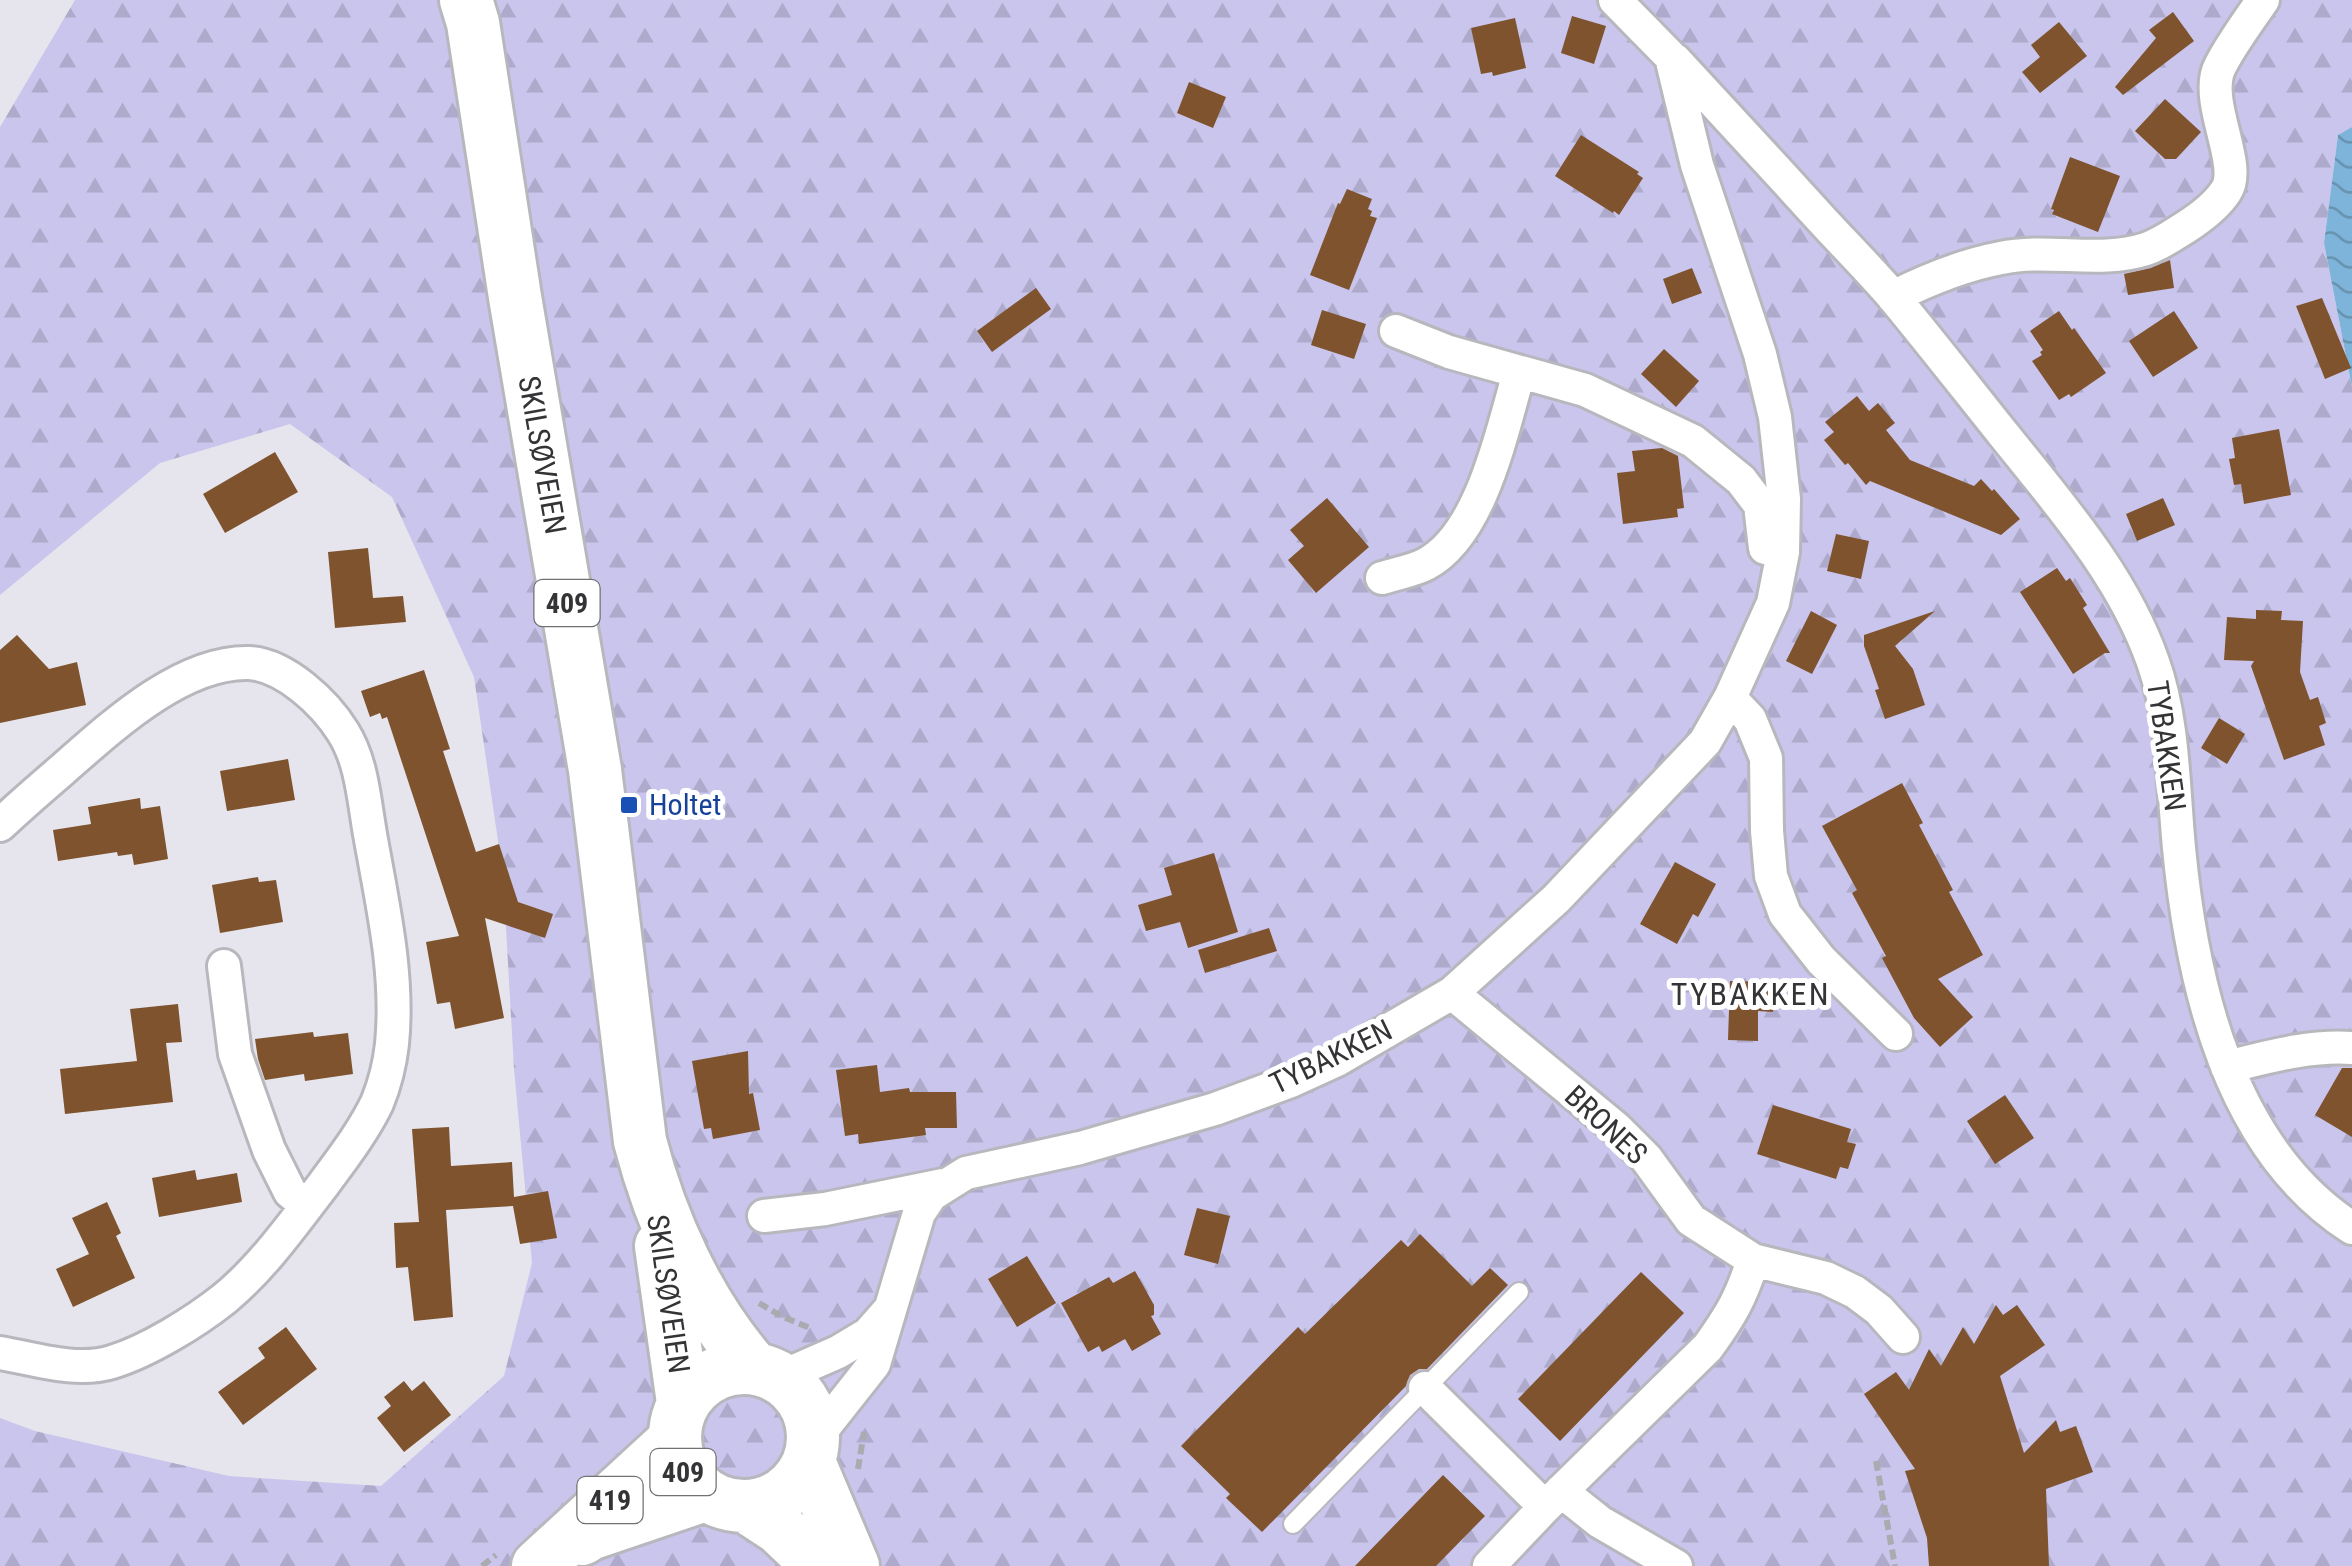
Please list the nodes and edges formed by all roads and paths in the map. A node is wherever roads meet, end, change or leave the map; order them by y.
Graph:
1 (1615, 0) edge
2 (2263, 0) edge
3 (471, 8) edge
4 (1672, 56) junction
5 (1893, 297) junction
6 (1396, 331) dead end
7 (1519, 373) junction
8 (1783, 552) junction
9 (1382, 578) dead end
10 (1730, 698) junction
11 (0, 825) edge
12 (224, 966) dead end
13 (1452, 994) junction
14 (1896, 1034) dead end
15 (2352, 1048) edge
16 (2226, 1067) junction
17 (652, 1185) junction
18 (943, 1185) junction
19 (307, 1206) junction
20 (764, 1216) dead end
21 (2352, 1228) edge
22 (1752, 1260) junction
23 (1519, 1292) dead end
24 (753, 1299) dead end
25 (893, 1306) junction
26 (812, 1329) dead end
27 (1903, 1337) dead end
28 (0, 1353) edge
29 (767, 1372) junction
30 (1426, 1388) junction
31 (678, 1422) junction
32 (812, 1451) junction
33 (1876, 1461) dead end
34 (1553, 1499) junction
35 (726, 1501) junction
36 (1294, 1524) dead end
37 (542, 1563) edge
38 (818, 1566) edge
39 (853, 1566) edge
40 (1489, 1566) edge
41 (1676, 1566) edge
42 (1896, 1566) edge

1 - 4 street, TYBAKKEN
2 - 5 street
3 - 17 main road, SKILSØVEIEN / 409
4 - 5 street, TYBAKKEN
4 - 8 street, TYBAKKEN
5 - 16 street, TYBAKKEN
6 - 7 street
7 - 8 street
7 - 9 street
8 - 10 street, TYBAKKEN
10 - 13 street, TYBAKKEN
10 - 14 street
11 - 19 street
12 - 19 street
13 - 18 street, TYBAKKEN
13 - 22 street, BRONES
15 - 16 street
16 - 21 street, TYBAKKEN
17 - 29 main road, SKILSØVEIEN / 409
17 - 31 main road, SKILSØVEIEN / 409
18 - 20 street, TYBAKKEN
18 - 25 street
19 - 28 street
22 - 27 street, BRONES
22 - 34 street
23 - 30 lane
24 - 26 path
25 - 29 street
25 - 32 street
29 - 31 main road
29 - 32 main road, 409
30 - 34 street
30 - 36 lane
31 - 35 main road, 409
31 - 37 main road, 419
32 - 35 main road, 409
32 - 39 main road, 409
33 - 42 path
34 - 40 street
34 - 41 street
35 - 37 main road, 419
35 - 38 main road, 409

